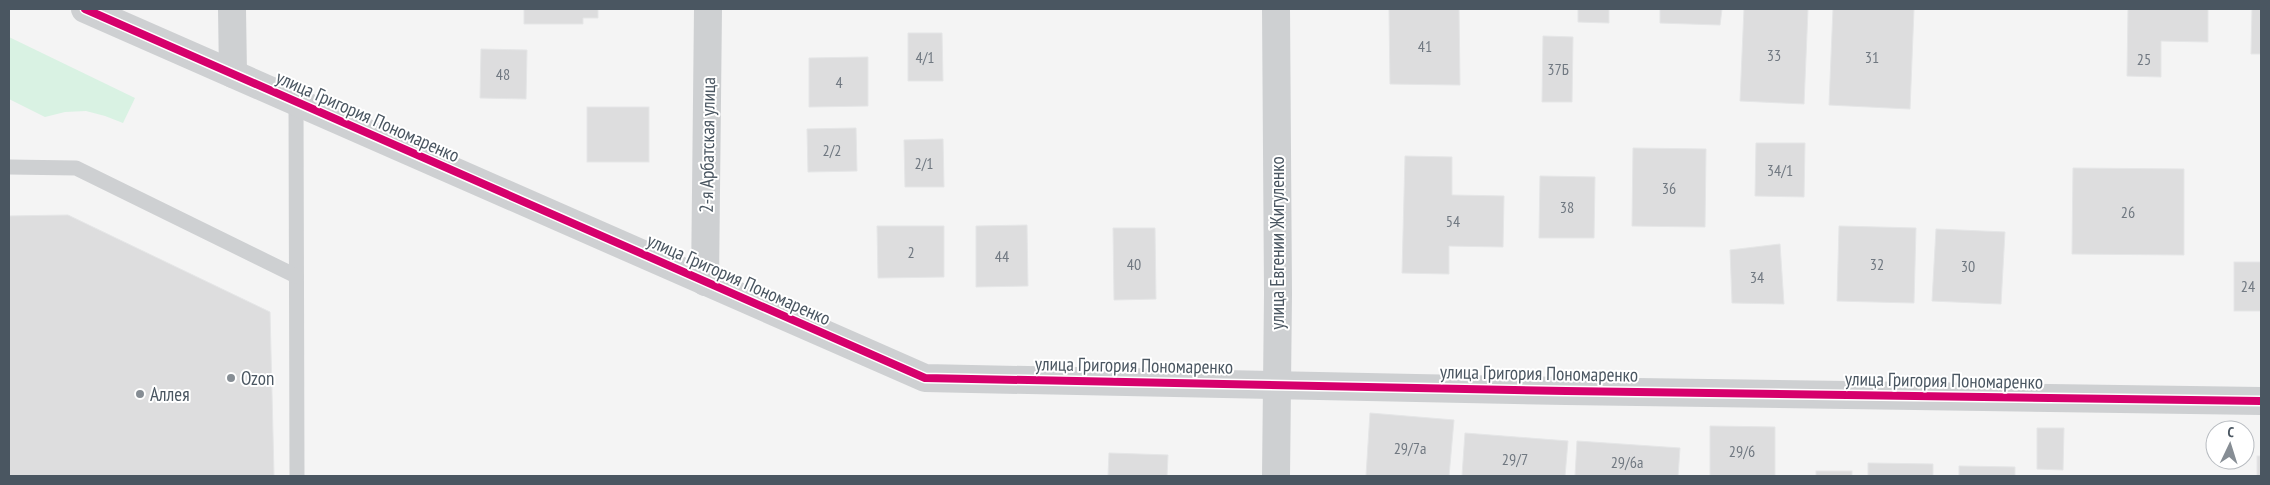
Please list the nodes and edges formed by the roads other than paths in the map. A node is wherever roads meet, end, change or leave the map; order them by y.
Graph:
1 (85, 9) edge
2 (232, 9) edge
3 (708, 9) edge
4 (1276, 9) edge
5 (233, 74) junction
6 (296, 102) junction
7 (9, 167) edge
8 (296, 276) junction
9 (705, 282) junction
10 (1276, 384) junction
11 (2261, 401) edge
12 (297, 476) edge
13 (1276, 476) edge

1 - 5 street, улица Григория Пономаренко
2 - 5 street
3 - 9 street, 2-я Арбатская улица
4 - 10 street, улица Евгении Жигуленко
5 - 6 street, улица Григория Пономаренко
6 - 8 lane
6 - 9 street, улица Григория Пономаренко
7 - 8 lane
8 - 12 lane
9 - 10 street, улица Григория Пономаренко
10 - 11 street, улица Григория Пономаренко
10 - 13 street, улица Евгении Жигуленко

